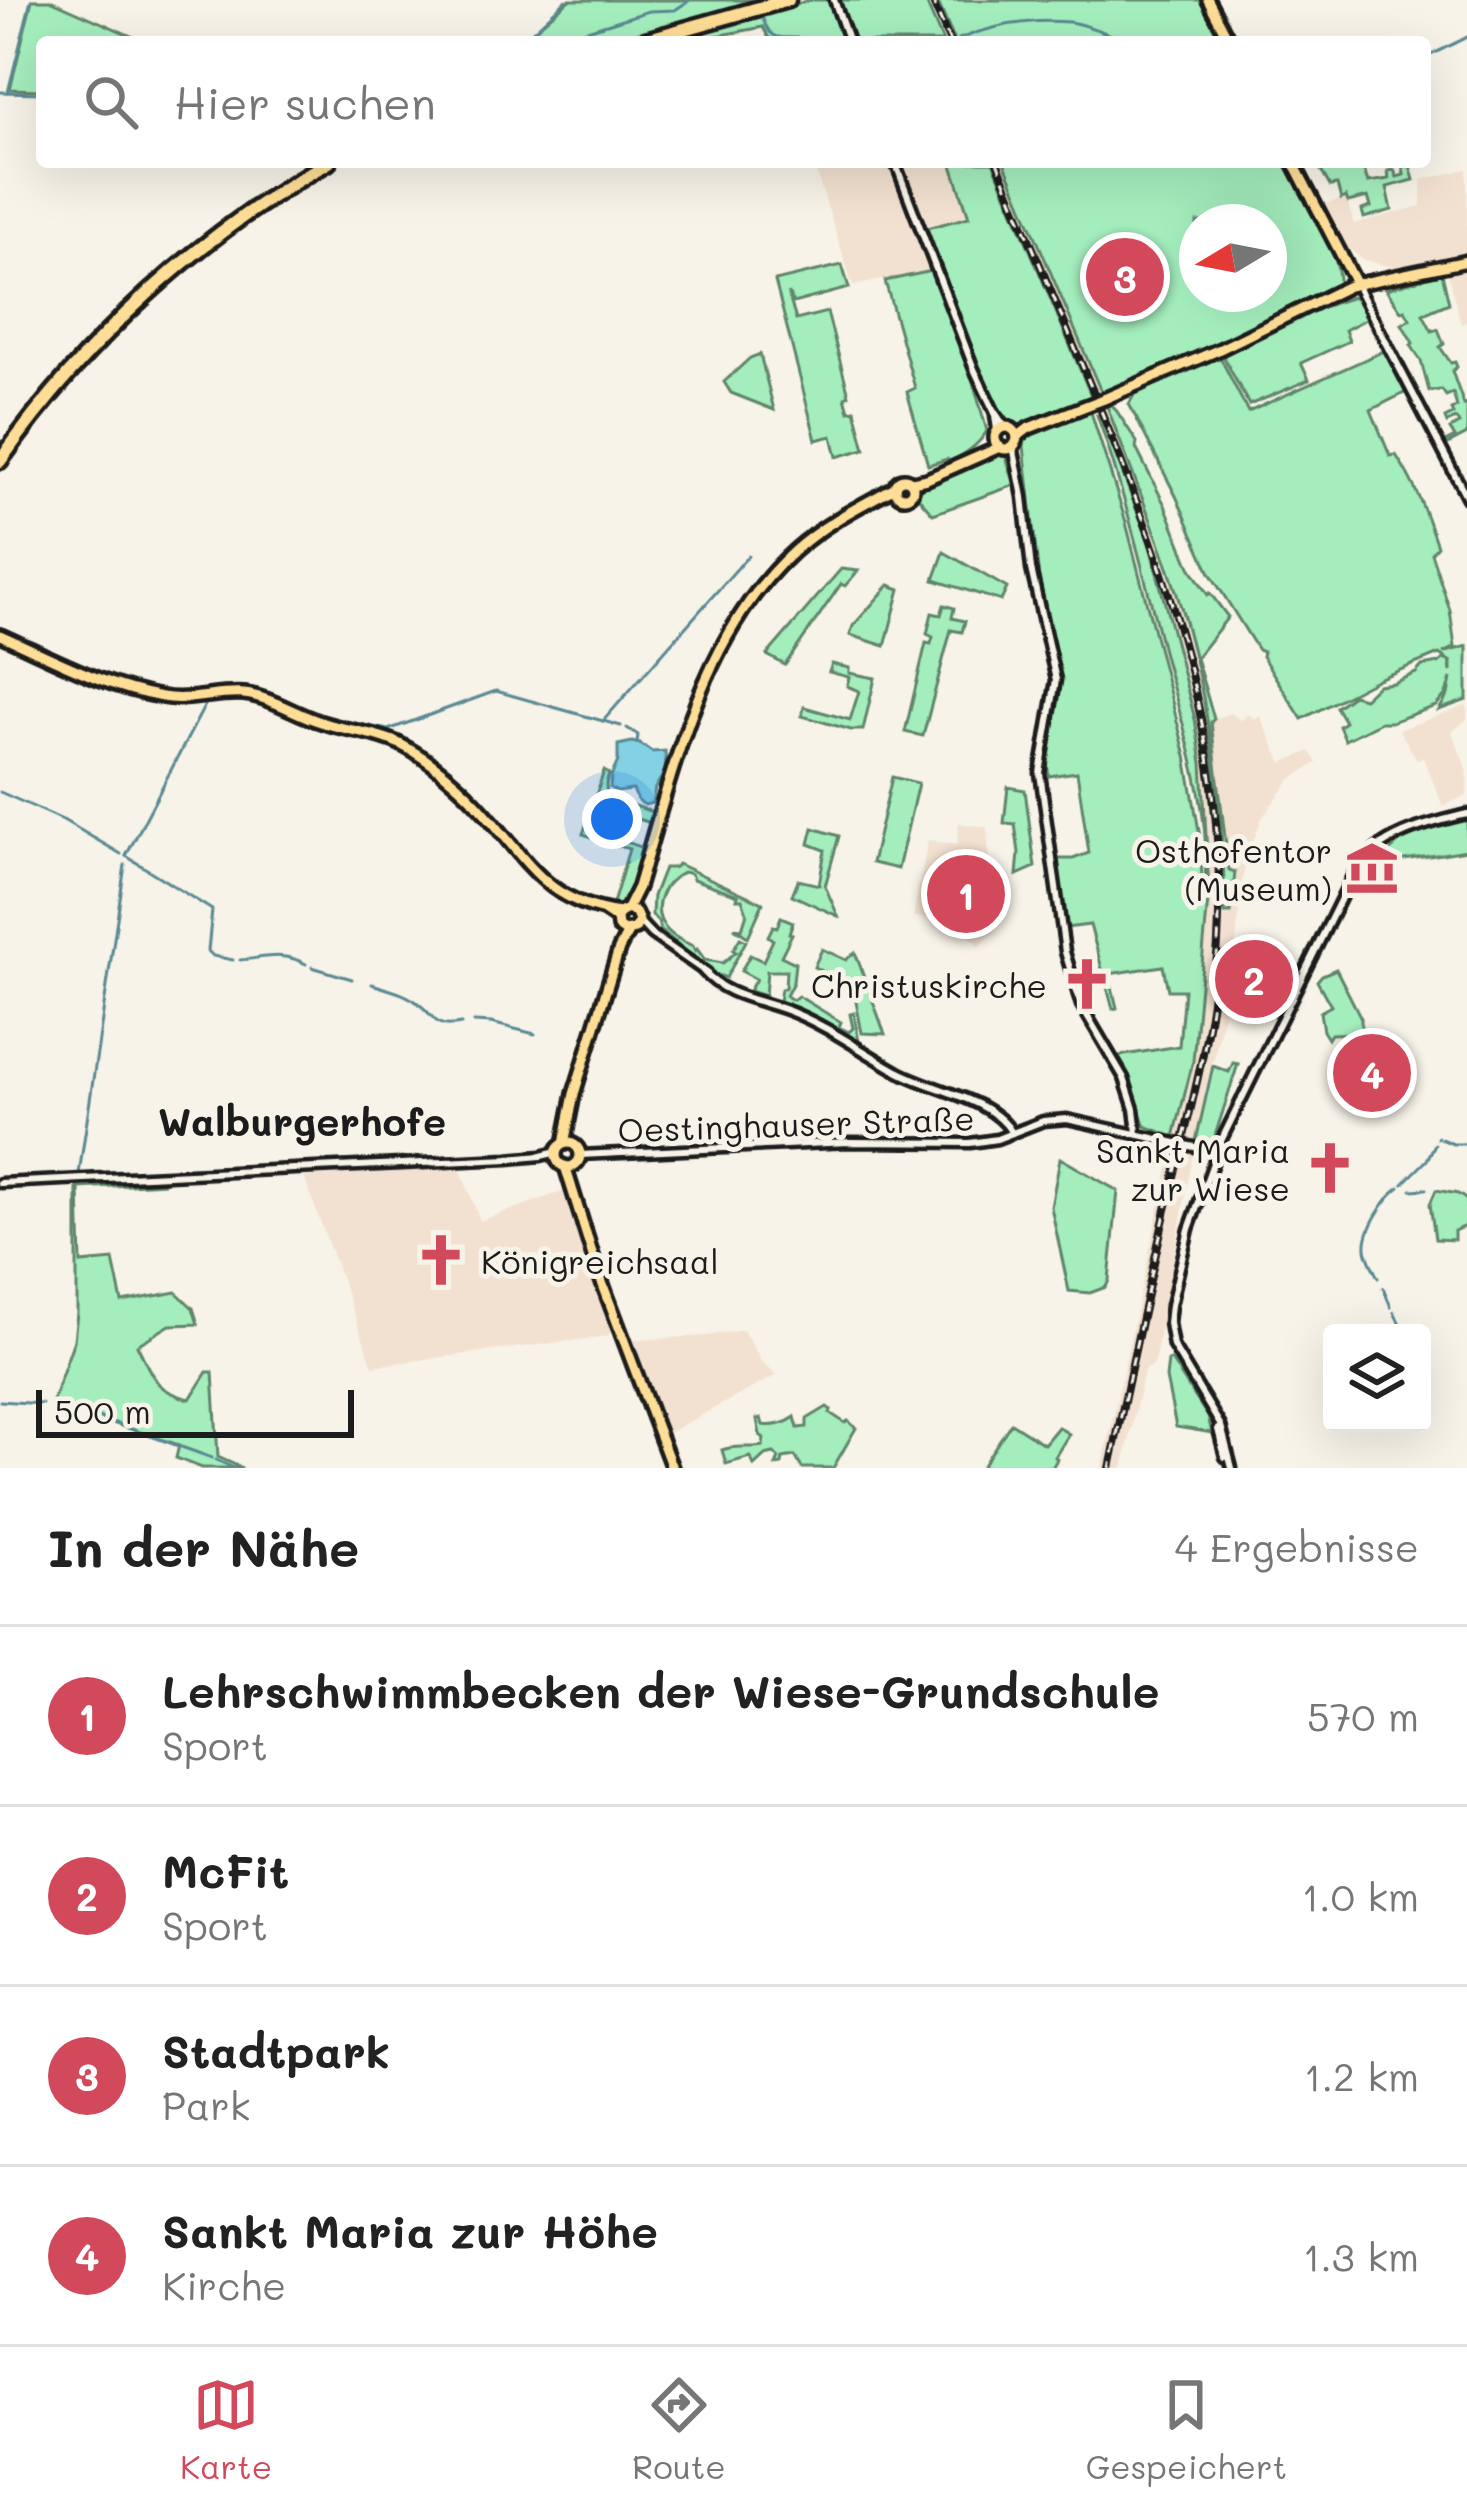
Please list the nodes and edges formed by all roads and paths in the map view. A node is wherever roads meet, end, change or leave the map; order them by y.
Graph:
1 (788, 0) edge
2 (834, 0) edge
3 (1208, 0) edge
4 (659, 36) edge
5 (847, 36) edge
6 (1227, 36) edge
7 (320, 168) edge
8 (897, 168) edge
9 (1296, 168) edge
10 (1467, 261) edge
11 (1345, 262) junction
12 (1384, 279) junction
13 (1358, 287) junction
14 (1332, 293) junction
15 (1005, 438) junction
16 (0, 461) edge
17 (1467, 498) edge
18 (0, 635) edge
19 (1467, 814) edge
20 (628, 921) junction
21 (1012, 1132) junction
22 (1137, 1133) junction
23 (1217, 1152) junction
24 (565, 1155) junction
25 (580, 1155) joint
26 (0, 1183) edge
27 (672, 1468) edge
28 (1230, 1468) edge

1 - 4 highway
2 - 5 street
3 - 6 main road
7 - 16 highway
8 - 15 street
9 - 11 main road
10 - 12 main road
11 - 12 main road
11 - 13 main road
11 - 14 main road
12 - 13 main road
13 - 14 main road
13 - 17 street
14 - 15 main road, bridge
15 - 20 main road
15 - 22 street
18 - 20 main road
19 - 23 street
20 - 21 street
20 - 24 main road
21 - 22 street, Oestinghauser Straße
21 - 25 street, Oestinghauser Straße
22 - 23 street, Oestinghauser Straße
23 - 28 street
24 - 25 main road
24 - 26 street
24 - 27 main road

